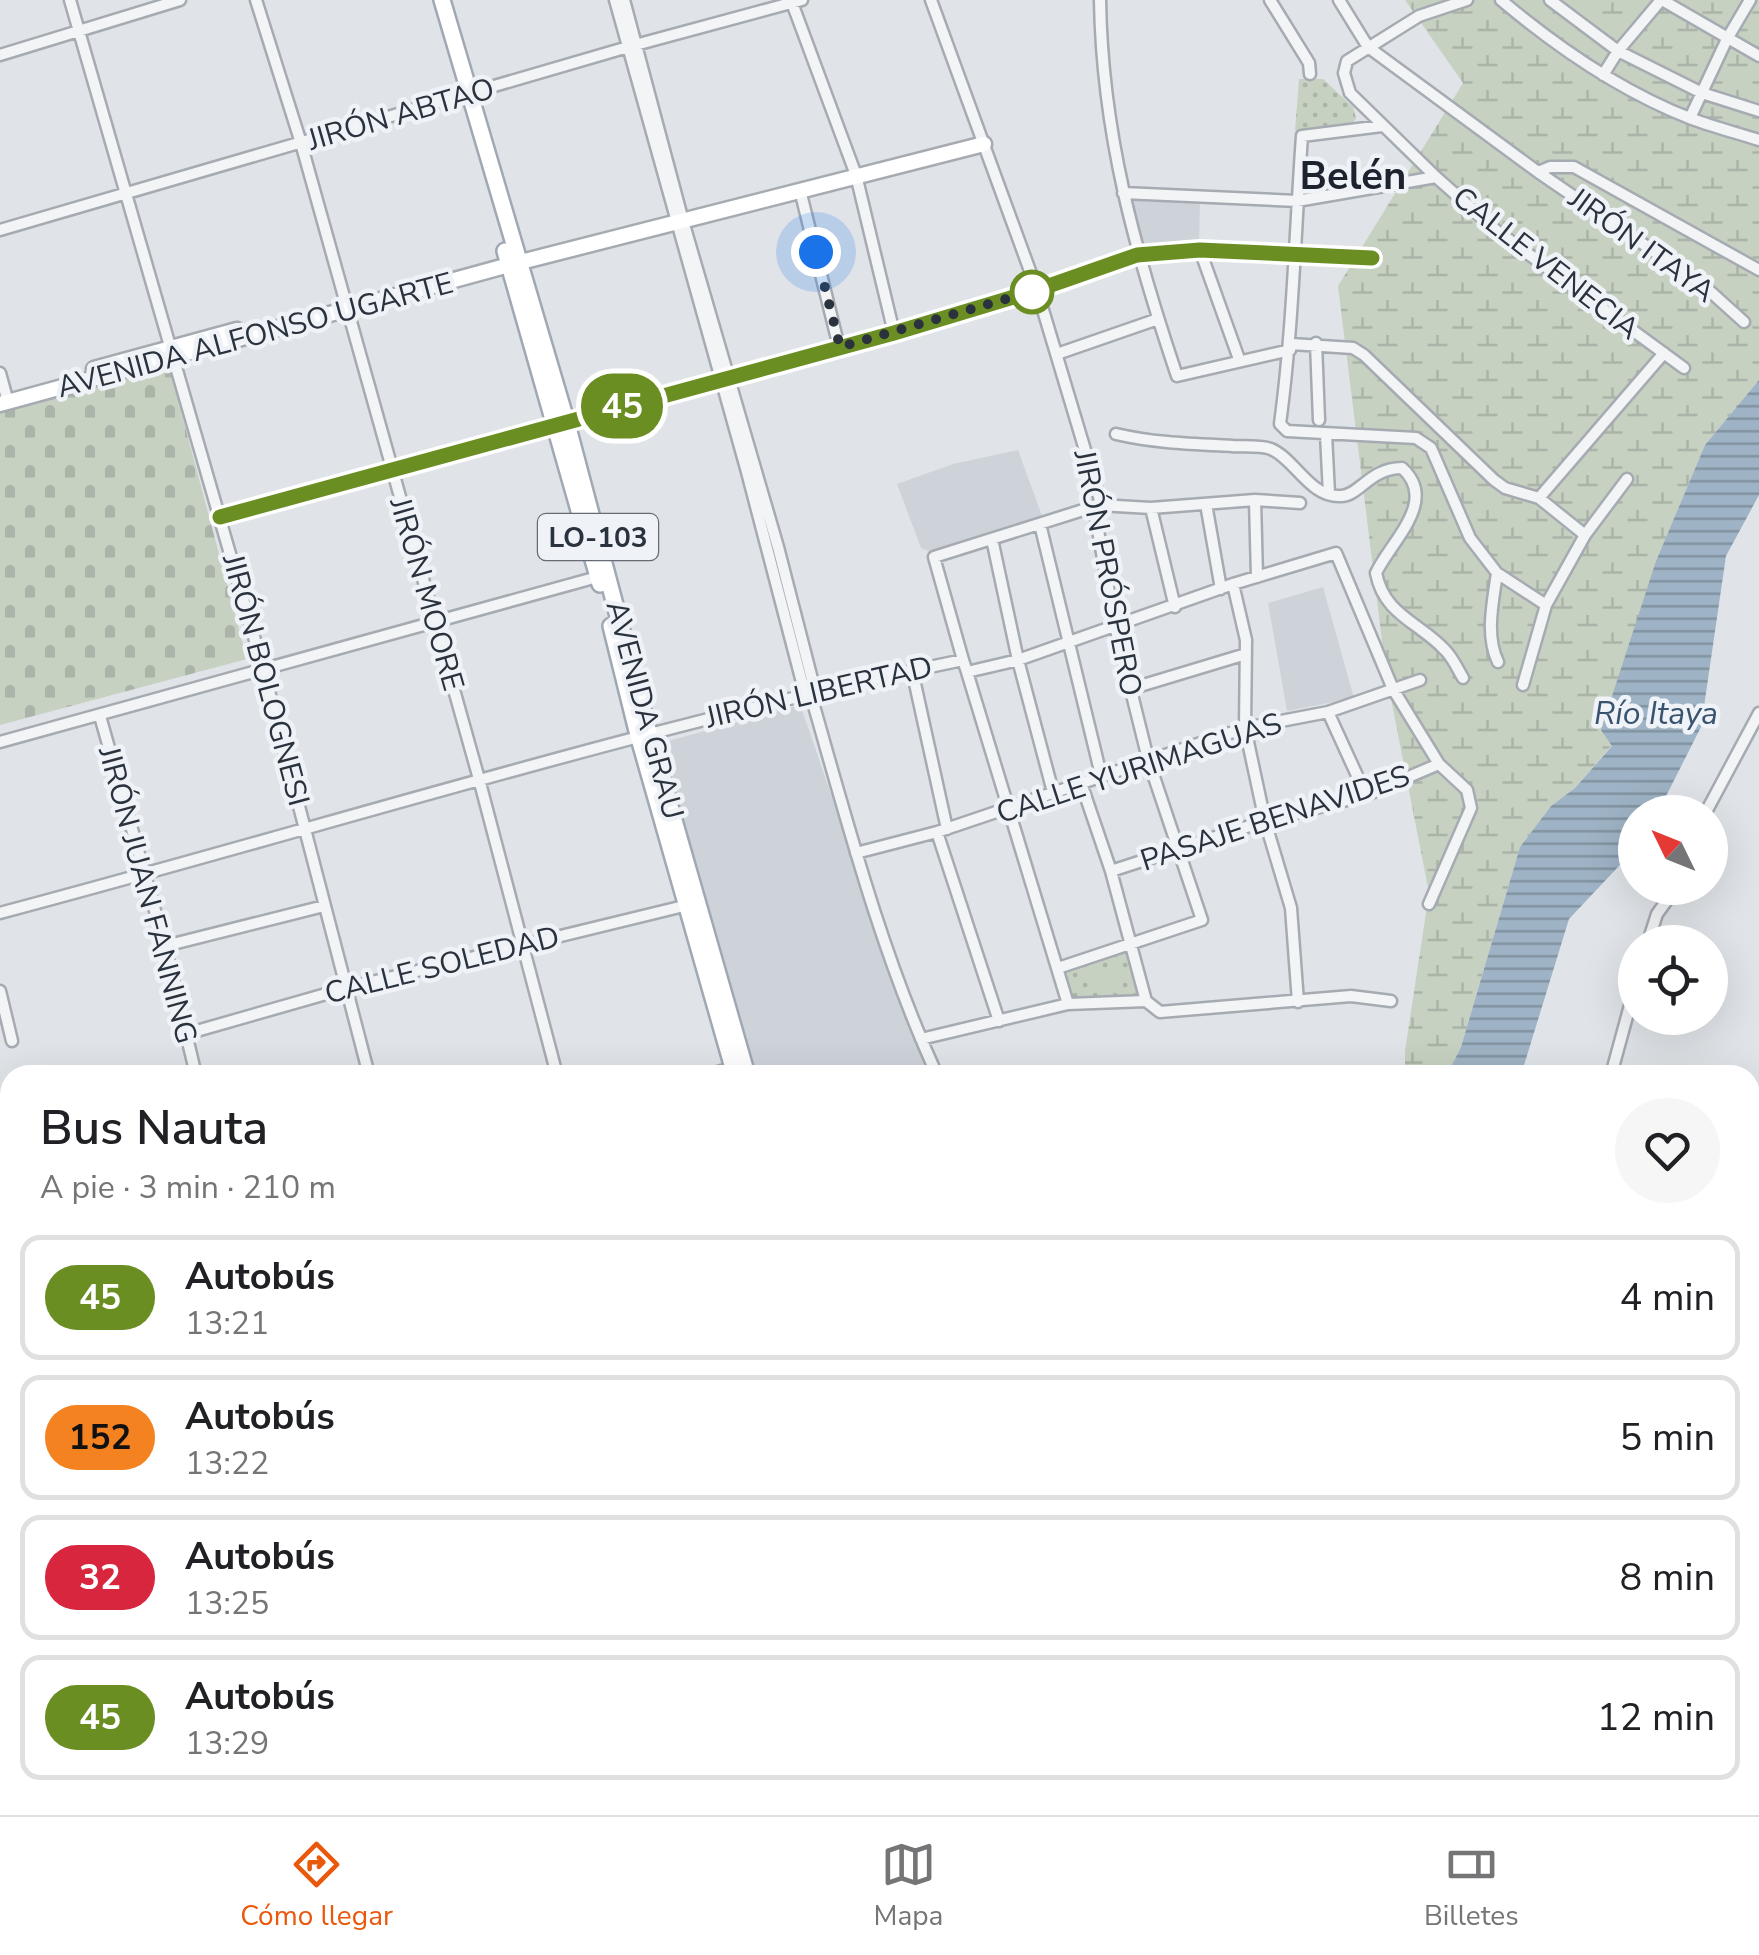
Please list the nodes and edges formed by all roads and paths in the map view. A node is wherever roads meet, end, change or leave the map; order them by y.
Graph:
1 (70, 0) edge
2 (180, 0) edge
3 (256, 0) edge
4 (431, 0) edge
5 (442, 0) edge
6 (614, 0) edge
7 (624, 0) edge
8 (931, 0) edge
9 (1100, 0) edge
10 (1270, 0) edge
11 (1339, 0) edge
12 (1467, 0) edge
13 (1501, 0) edge
14 (1550, 0) edge
15 (1662, 0) edge
16 (1750, 0) edge
17 (795, 1) edge
18 (78, 31) junction
19 (1727, 40) junction
20 (632, 46) junction
21 (1368, 48) junction
22 (1618, 51) junction
23 (0, 55) edge
24 (1759, 56) edge
25 (1310, 74) dead end
26 (1603, 74) junction
27 (1702, 92) junction
28 (465, 96) junction
29 (1759, 111) edge
30 (1690, 118) junction
31 (1382, 126) junction
32 (1759, 140) edge
33 (300, 143) junction
34 (984, 144) junction
35 (1538, 172) junction
36 (856, 175) junction
37 (1436, 178) junction
38 (800, 190) junction
39 (1123, 193) junction
40 (124, 196) junction
41 (1297, 202) junction
42 (680, 222) junction
43 (0, 230) edge
44 (1200, 250) junction
45 (1293, 254) junction
46 (1137, 255) junction
47 (1372, 258) dead end
48 (514, 264) junction
49 (1759, 270) edge
50 (1037, 290) junction
51 (344, 307) junction
52 (1158, 319) junction
53 (1744, 322) dead end
54 (894, 333) junction
55 (1316, 344) junction
56 (840, 347) junction
57 (1290, 347) junction
58 (173, 352) junction
59 (1057, 354) junction
60 (1664, 354) junction
61 (1239, 359) junction
62 (1684, 368) dead end
63 (0, 373) edge
64 (726, 380) junction
65 (3, 399) edge
66 (1319, 420) dead end
67 (560, 422) junction
68 (1116, 434) dead end
69 (1326, 434) junction
70 (391, 469) junction
71 (1627, 479) dead end
72 (1329, 494) junction
73 (1539, 498) junction
74 (1255, 500) junction
75 (1300, 502) dead end
76 (1206, 504) junction
77 (1098, 505) junction
78 (1151, 508) junction
79 (220, 517) junction
80 (1040, 524) junction
81 (1585, 535) junction
82 (992, 540) junction
83 (1497, 573) junction
84 (603, 576) junction
85 (1257, 577) junction
86 (1233, 584) junction
87 (1221, 589) junction
88 (1546, 604) junction
89 (1174, 606) junction
90 (434, 622) junction
91 (1115, 626) junction
92 (1070, 642) junction
93 (1246, 654) junction
94 (963, 660) junction
95 (1018, 660) junction
96 (1498, 662) dead end
97 (262, 668) junction
98 (912, 670) junction
99 (967, 672) junction
100 (1462, 678) dead end
101 (1420, 680) dead end
102 (1523, 684) dead end
103 (1130, 689) junction
104 (1392, 689) junction
105 (810, 692) junction
106 (1328, 712) junction
107 (1759, 713) edge
108 (100, 716) junction
109 (1245, 728) junction
110 (644, 734) junction
111 (0, 742) edge
112 (1148, 759) junction
113 (1439, 764) junction
114 (1101, 774) junction
115 (479, 779) junction
116 (1081, 782) junction
117 (1053, 792) junction
118 (1366, 795) junction
119 (1715, 795) edge
120 (1007, 809) junction
121 (1265, 821) junction
122 (308, 830) junction
123 (942, 830) junction
124 (1178, 850) junction
125 (856, 853) junction
126 (1111, 872) junction
127 (145, 875) junction
128 (693, 904) junction
129 (1429, 904) dead end
130 (324, 906) junction
131 (0, 913) edge
132 (1130, 943) junction
133 (524, 944) junction
134 (165, 946) junction
135 (1058, 968) junction
136 (348, 988) junction
137 (0, 992) edge
138 (1146, 1001) junction
139 (1392, 1001) dead end
140 (1298, 1002) junction
141 (1068, 1004) junction
142 (999, 1022) junction
143 (186, 1034) junction
144 (1622, 1035) edge
145 (921, 1039) junction
146 (12, 1041) dead end
147 (194, 1065) edge
148 (367, 1065) edge
149 (554, 1065) edge
150 (738, 1065) edge
151 (933, 1065) edge
152 (1614, 1065) edge

1 - 18 street, JIRÓN BOLOGNESI
2 - 18 street
3 - 33 street, JIRÓN MOORE
4 - 28 main road, AVENIDA GRAU / LO-103
5 - 28 main road, AVENIDA GRAU / LO-103
6 - 20 street
7 - 20 street
8 - 34 street, JIRÓN PRÓSPERO
9 - 39 street
10 - 25 street
11 - 21 street
12 - 21 street
13 - 26 street
14 - 22 street
15 - 19 street
15 - 22 street
16 - 19 street
17 - 20 street, JIRÓN ABTAO
17 - 36 street
18 - 23 street
18 - 40 street, JIRÓN BOLOGNESI
19 - 24 street
19 - 27 street
20 - 28 street, JIRÓN ABTAO
20 - 42 street
21 - 31 street, CALLE VENECIA
21 - 35 street, JIRÓN ITAYA
22 - 26 street
22 - 27 street
26 - 30 street
27 - 29 street
27 - 30 street
28 - 33 street, JIRÓN ABTAO
28 - 48 main road, AVENIDA GRAU / LO-103
30 - 32 street
31 - 37 street, CALLE VENECIA
31 - 41 street
33 - 40 street, JIRÓN ABTAO
33 - 51 street, JIRÓN MOORE
34 - 36 main road, AVENIDA ALFONSO UGARTE
34 - 50 street, JIRÓN PRÓSPERO
35 - 49 street, JIRÓN ITAYA
35 - 53 street, JIRÓN ITAYA
36 - 38 main road, AVENIDA ALFONSO UGARTE
36 - 54 street
37 - 41 street
37 - 60 street, CALLE VENECIA
38 - 42 main road, AVENIDA ALFONSO UGARTE
38 - 56 street
39 - 41 street
39 - 46 street
40 - 43 street, JIRÓN ABTAO
40 - 58 street, JIRÓN BOLOGNESI
41 - 45 street
42 - 48 main road, AVENIDA ALFONSO UGARTE
42 - 64 street
44 - 45 street
44 - 46 street
44 - 61 street
45 - 47 street
45 - 57 street
46 - 50 street
46 - 52 street
48 - 51 main road, AVENIDA ALFONSO UGARTE
48 - 67 main road, AVENIDA GRAU / LO-103
50 - 54 street
50 - 59 street, JIRÓN PRÓSPERO
51 - 58 main road, AVENIDA ALFONSO UGARTE
51 - 70 street, JIRÓN MOORE
52 - 59 street
52 - 61 street
54 - 56 street
55 - 57 street
55 - 66 street
55 - 73 street
56 - 64 street
57 - 61 street
57 - 69 street
58 - 65 main road, AVENIDA ALFONSO UGARTE
58 - 79 street, JIRÓN BOLOGNESI
59 - 77 street, JIRÓN PRÓSPERO
60 - 62 street, CALLE VENECIA
60 - 73 street
63 - 65 street
64 - 67 street
64 - 105 street
67 - 70 street
67 - 84 main road, AVENIDA GRAU / LO-103
68 - 72 street
69 - 72 street
69 - 83 street
70 - 79 street
70 - 90 street, JIRÓN MOORE
71 - 81 street
72 - 100 street
73 - 81 street
74 - 75 street
74 - 76 street
74 - 85 street
76 - 78 street
76 - 87 street
77 - 78 street
77 - 80 street
77 - 91 street, JIRÓN PRÓSPERO
78 - 89 street
79 - 97 street, JIRÓN BOLOGNESI
80 - 82 street
80 - 92 street
81 - 88 street
82 - 94 street
82 - 95 street
83 - 88 street
83 - 96 street
84 - 90 street
84 - 110 main road, AVENIDA GRAU / LO-103
85 - 86 street, JIRÓN LIBERTAD
85 - 104 street, JIRÓN LIBERTAD
86 - 87 street, JIRÓN LIBERTAD
86 - 93 street
87 - 89 street, JIRÓN LIBERTAD
88 - 102 street
89 - 91 street, JIRÓN LIBERTAD
90 - 97 street
90 - 115 street, JIRÓN MOORE
91 - 92 street, JIRÓN LIBERTAD
91 - 103 street, JIRÓN PRÓSPERO
92 - 95 street, JIRÓN LIBERTAD
92 - 114 street
93 - 103 street
93 - 109 street
94 - 98 street, JIRÓN LIBERTAD
94 - 99 street, JIRÓN LIBERTAD
95 - 99 street, JIRÓN LIBERTAD
95 - 117 street
97 - 108 street
97 - 122 street, JIRÓN BOLOGNESI
98 - 105 street, JIRÓN LIBERTAD
98 - 123 street
99 - 120 street
101 - 104 street, CALLE YURIMAGUAS
103 - 112 street, JIRÓN PRÓSPERO
104 - 106 street, CALLE YURIMAGUAS
104 - 113 street
105 - 110 street, JIRÓN LIBERTAD
105 - 125 street
106 - 109 street, CALLE YURIMAGUAS
106 - 118 street
107 - 119 street
108 - 111 street
108 - 127 street, JIRÓN JUAN FANNING
109 - 112 street, CALLE YURIMAGUAS
109 - 121 street
110 - 115 street, JIRÓN LIBERTAD
110 - 128 main road, AVENIDA GRAU / LO-103
112 - 114 street, CALLE YURIMAGUAS
112 - 124 street, JIRÓN PRÓSPERO
113 - 118 street, PASAJE BENAVIDES
113 - 129 street
114 - 116 street, CALLE YURIMAGUAS
115 - 122 street, JIRÓN LIBERTAD
115 - 133 street, JIRÓN MOORE
116 - 117 street, CALLE YURIMAGUAS
116 - 126 street
117 - 120 street, CALLE YURIMAGUAS
118 - 121 street, PASAJE BENAVIDES
120 - 123 street, CALLE YURIMAGUAS
120 - 135 street
121 - 124 street, PASAJE BENAVIDES
121 - 140 street
122 - 127 street, JIRÓN LIBERTAD
122 - 130 street, JIRÓN BOLOGNESI
123 - 125 street, CALLE YURIMAGUAS
123 - 142 street
124 - 126 street, PASAJE BENAVIDES
124 - 132 street, JIRÓN PRÓSPERO
125 - 145 street
126 - 132 street
127 - 131 street, JIRÓN LIBERTAD
127 - 134 street, JIRÓN JUAN FANNING
128 - 133 street, CALLE SOLEDAD
128 - 150 main road, AVENIDA GRAU / LO-103
130 - 134 street
130 - 136 street, JIRÓN BOLOGNESI
132 - 135 street
132 - 138 street
133 - 136 street, CALLE SOLEDAD
133 - 149 street, JIRÓN MOORE
134 - 143 street, JIRÓN JUAN FANNING
135 - 141 street
136 - 143 street, CALLE SOLEDAD
136 - 148 street, JIRÓN BOLOGNESI
137 - 146 street
138 - 140 street
138 - 141 street
139 - 140 street
141 - 142 street
142 - 145 street
143 - 147 street, JIRÓN JUAN FANNING
144 - 152 street
145 - 151 street

